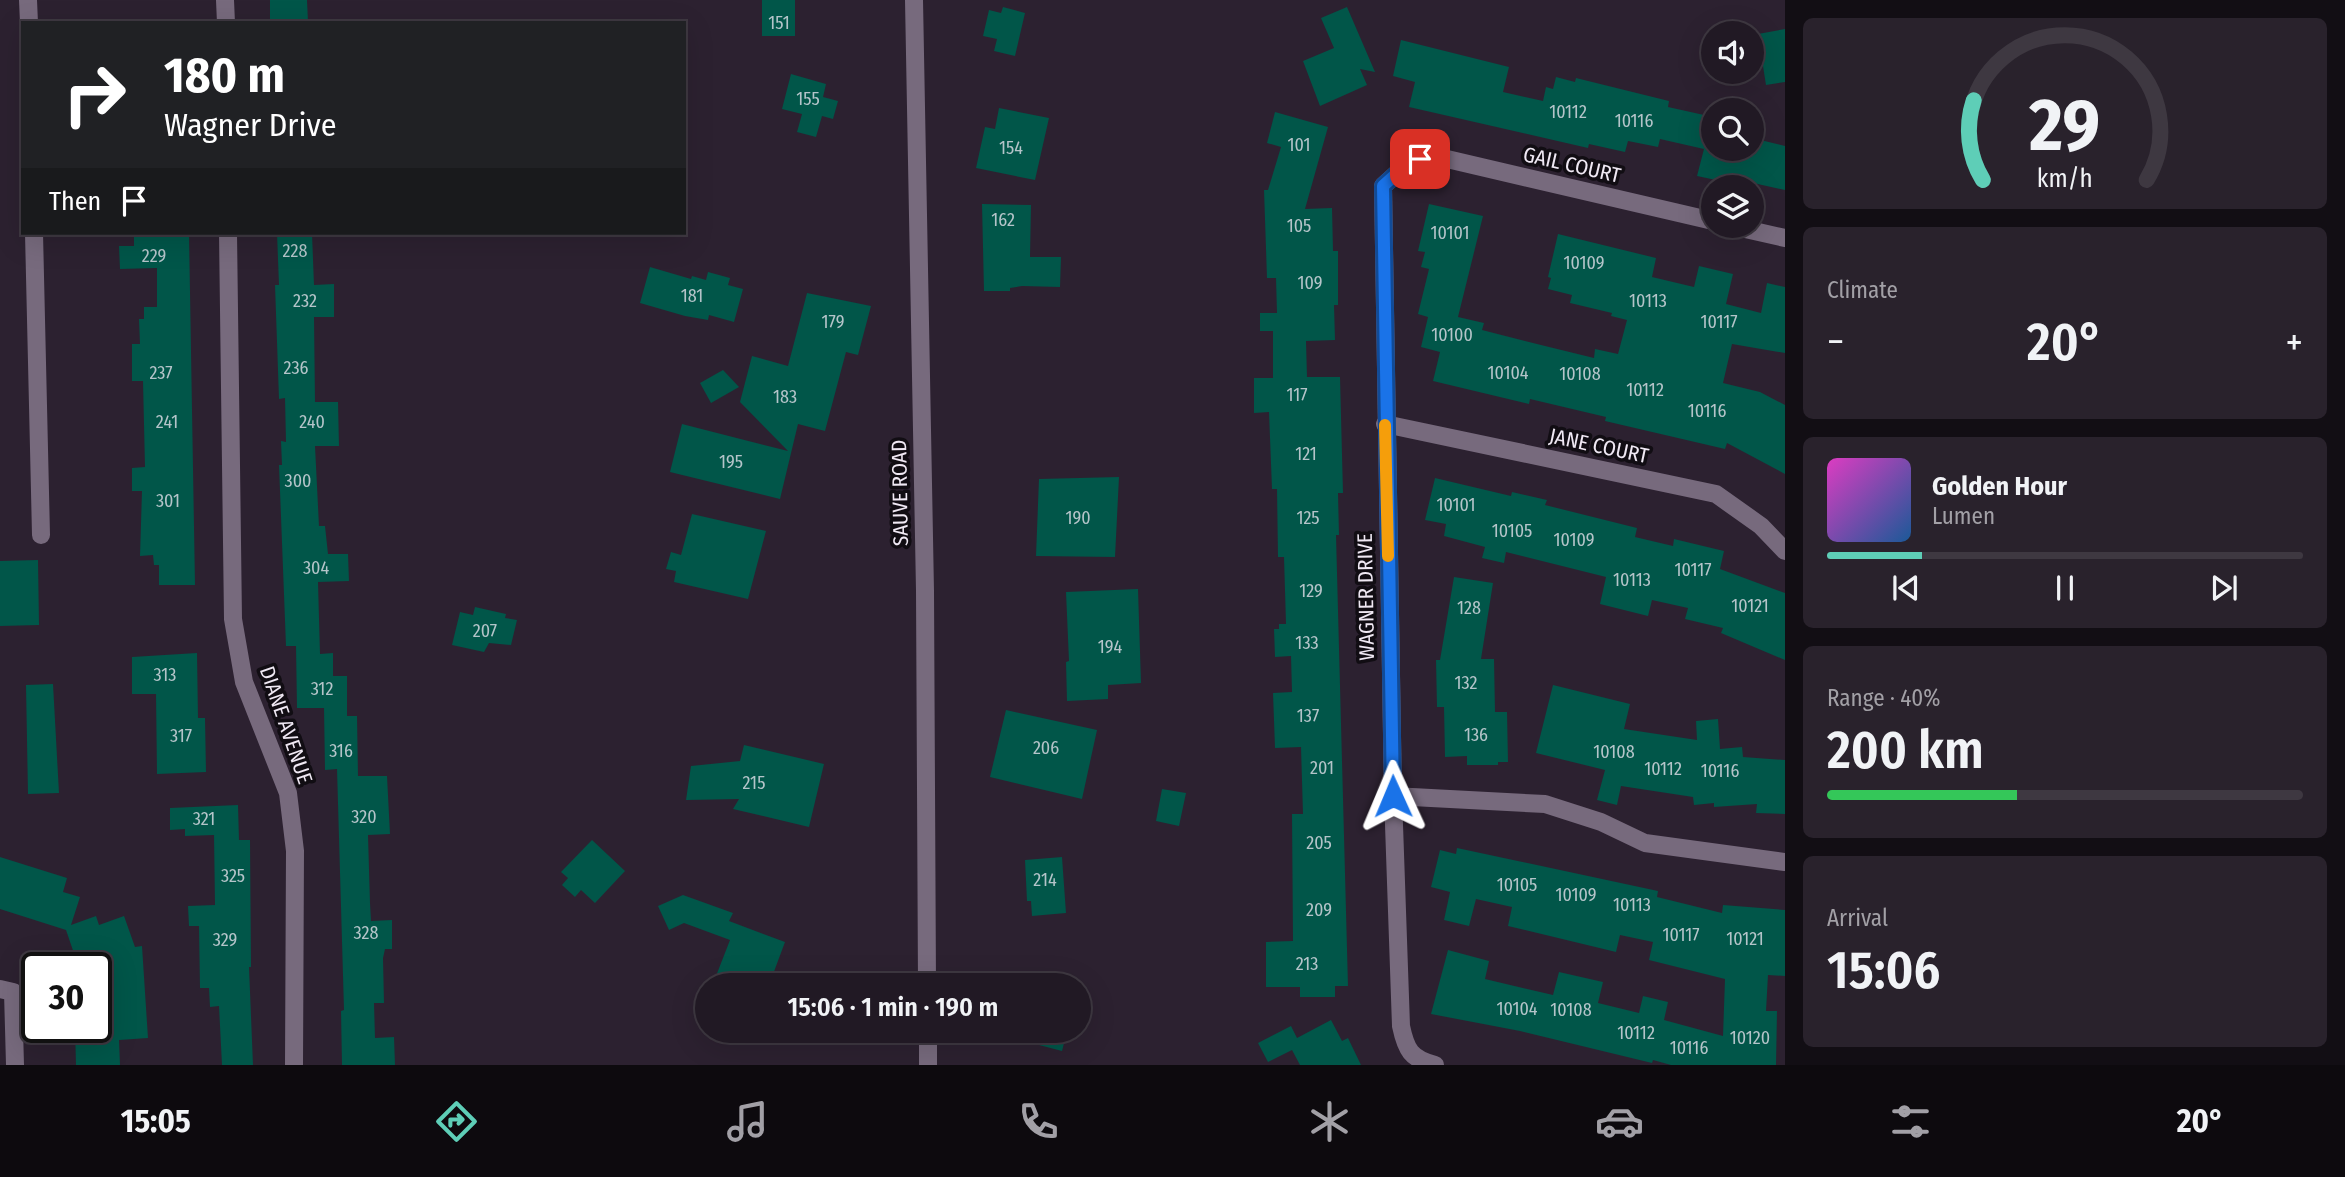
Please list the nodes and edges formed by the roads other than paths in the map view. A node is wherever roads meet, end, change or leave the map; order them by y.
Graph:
1 (28, 0) edge
2 (225, 0) edge
3 (914, 0) edge
4 (29, 21) edge
5 (226, 21) edge
6 (1420, 159) joint
7 (1701, 218) edge
8 (1764, 233) edge
9 (34, 235) edge
10 (228, 235) edge
11 (1785, 238) edge
12 (1385, 424) junction
13 (41, 535) dead end
14 (1785, 551) edge
15 (1393, 796) junction
16 (1785, 862) edge
17 (927, 973) edge
18 (0, 989) edge
19 (928, 1043) edge
20 (15, 1065) edge
21 (293, 1065) edge
22 (928, 1065) edge
23 (1435, 1065) edge

1 - 4 street
2 - 5 street
3 - 17 street, SAUVE ROAD
6 - 7 street, GAIL COURT
6 - 12 street, WAGNER DRIVE
8 - 11 street
9 - 13 street
10 - 21 street, DIANE AVENUE
12 - 14 street, JANE COURT
12 - 15 street, WAGNER DRIVE
15 - 16 street
15 - 23 street, WAGNER DRIVE
18 - 20 street
19 - 22 street

